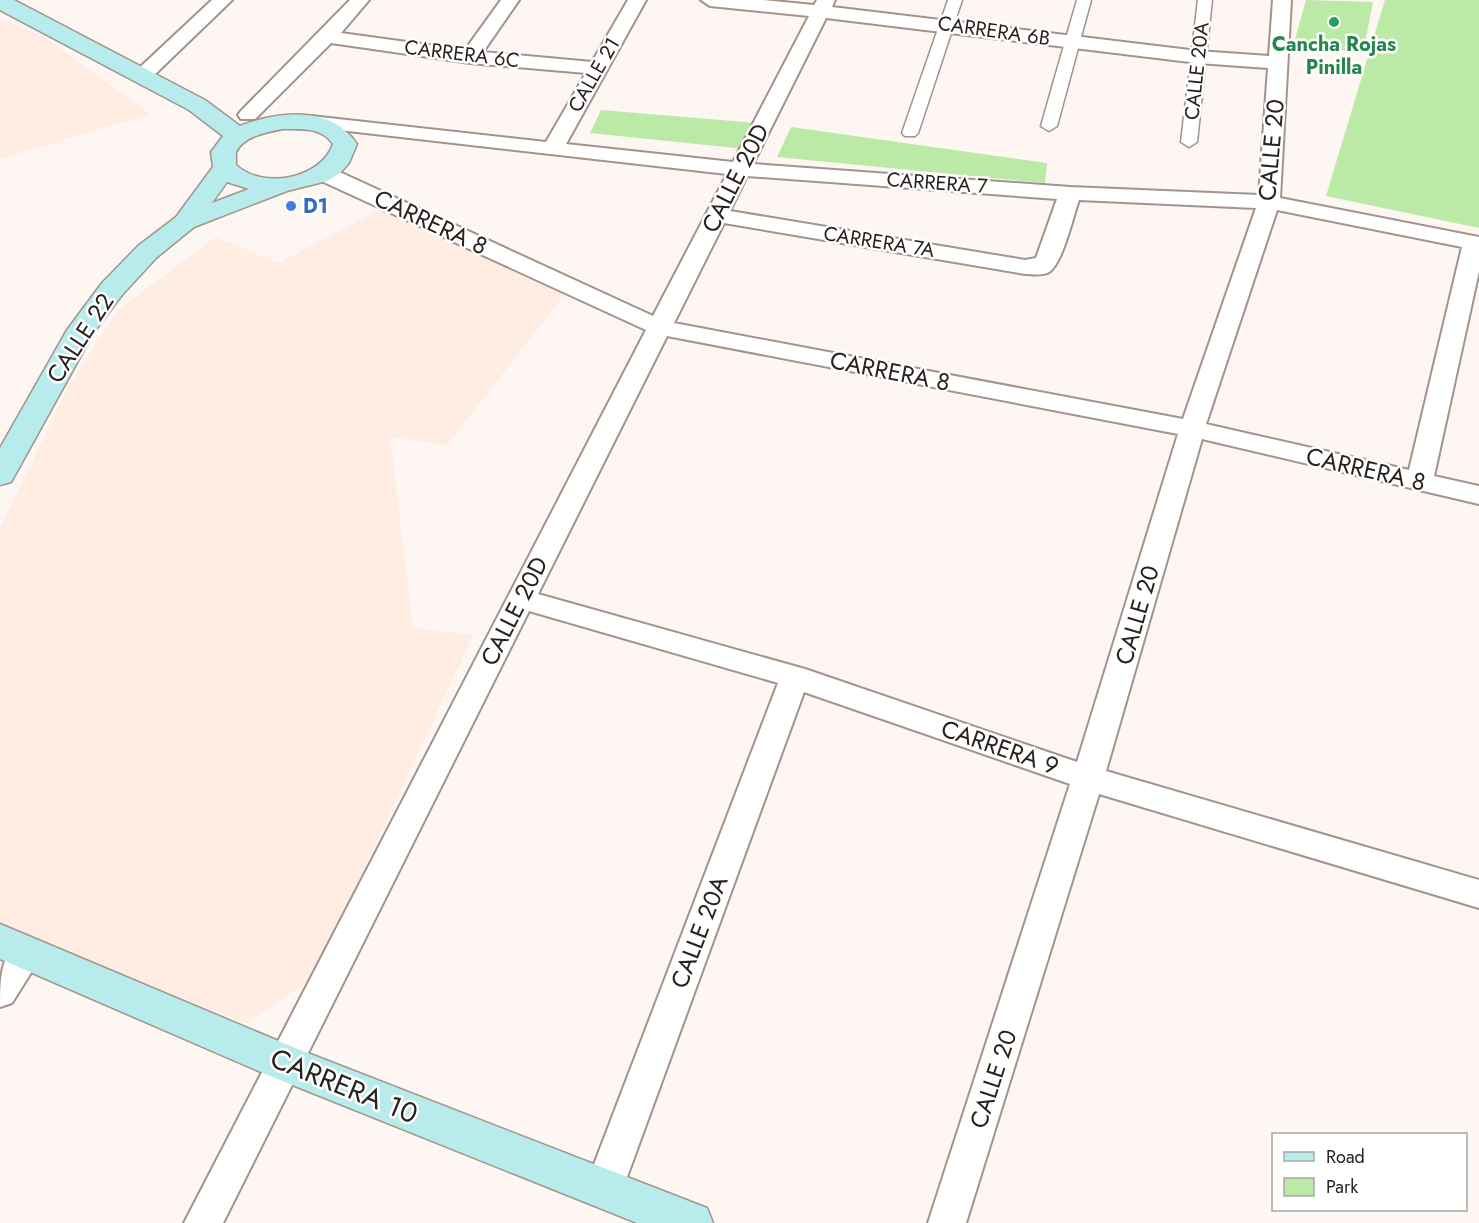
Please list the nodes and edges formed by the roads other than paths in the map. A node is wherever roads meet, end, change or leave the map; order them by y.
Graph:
1 (223, 0) edge
2 (360, 0) edge
3 (510, 0) edge
4 (637, 0) edge
5 (710, 0) edge
6 (955, 0) edge
7 (1084, 0) edge
8 (1204, 0) edge
9 (1282, 0) edge
10 (0, 1) edge
11 (823, 6) edge
12 (949, 25) junction
13 (327, 37) junction
14 (1073, 42) junction
15 (470, 57) junction
16 (1198, 57) junction
17 (1278, 63) junction
18 (598, 68) junction
19 (142, 76) junction
20 (311, 122) junction
21 (243, 125) junction
22 (1048, 126) dead end
23 (394, 131) junction
24 (910, 133) dead end
25 (1189, 142) dead end
26 (552, 150) junction
27 (344, 152) junction
28 (225, 168) junction
29 (740, 169) junction
30 (325, 174) junction
31 (288, 183) junction
32 (1070, 193) junction
33 (1269, 202) junction
34 (716, 215) junction
35 (185, 222) junction
36 (1477, 243) edge
37 (658, 327) junction
38 (1192, 429) junction
39 (0, 475) edge
40 (1420, 481) junction
41 (1479, 495) edge
42 (521, 599) junction
43 (795, 677) junction
44 (1088, 778) junction
45 (1479, 894) edge
46 (14, 946) edge
47 (0, 992) edge
48 (285, 1064) junction
49 (604, 1188) junction
50 (203, 1223) edge
51 (691, 1223) edge
52 (947, 1223) edge

1 - 19 street
2 - 13 street
3 - 15 street
4 - 18 street, CALLE 21
5 - 11 street, CARRERA 6B
6 - 12 street
7 - 14 street
8 - 16 street, CALLE 20A
9 - 17 street, CALLE 20
10 - 19 main road
11 - 12 street, CARRERA 6B
11 - 29 street, CALLE 20D
12 - 14 street, CARRERA 6B
12 - 24 street
13 - 15 street, CARRERA 6C
13 - 21 street
14 - 16 street, CARRERA 6B
14 - 22 street
15 - 18 street, CARRERA 6C
16 - 17 street, CARRERA 6B
16 - 25 street, CALLE 20A
17 - 33 street, CALLE 20
18 - 26 street, CALLE 21
19 - 21 main road
20 - 21 main road
20 - 23 street, CARRERA 7
20 - 27 main road
21 - 28 main road, CALLE 22
23 - 26 street, CARRERA 7
23 - 27 street, CARRERA 7
26 - 29 street, CARRERA 7
27 - 30 main road
28 - 31 main road
28 - 35 main road, CALLE 22
29 - 32 street, CARRERA 7
29 - 34 street, CALLE 20D
30 - 31 main road
30 - 37 street, CARRERA 8
31 - 35 main road, CALLE 22
32 - 33 street, CARRERA 7
32 - 34 street, CARRERA 7A
33 - 36 street, CARRERA 7
33 - 38 street, CALLE 20
34 - 37 street, CALLE 20D
35 - 39 main road, CALLE 22
36 - 40 street
37 - 38 street, CARRERA 8
37 - 42 street, CALLE 20D
38 - 40 street, CARRERA 8
38 - 44 street, CALLE 20
40 - 41 street, CARRERA 8
42 - 43 street, CARRERA 9
42 - 48 street, CALLE 20D
43 - 44 street, CARRERA 9
43 - 49 street, CALLE 20A
44 - 45 street, CARRERA 9
44 - 52 street, CALLE 20
46 - 47 street
46 - 48 main road, CARRERA 10
48 - 49 main road, CARRERA 10
48 - 50 street, CALLE 20D
49 - 51 main road, CARRERA 10

